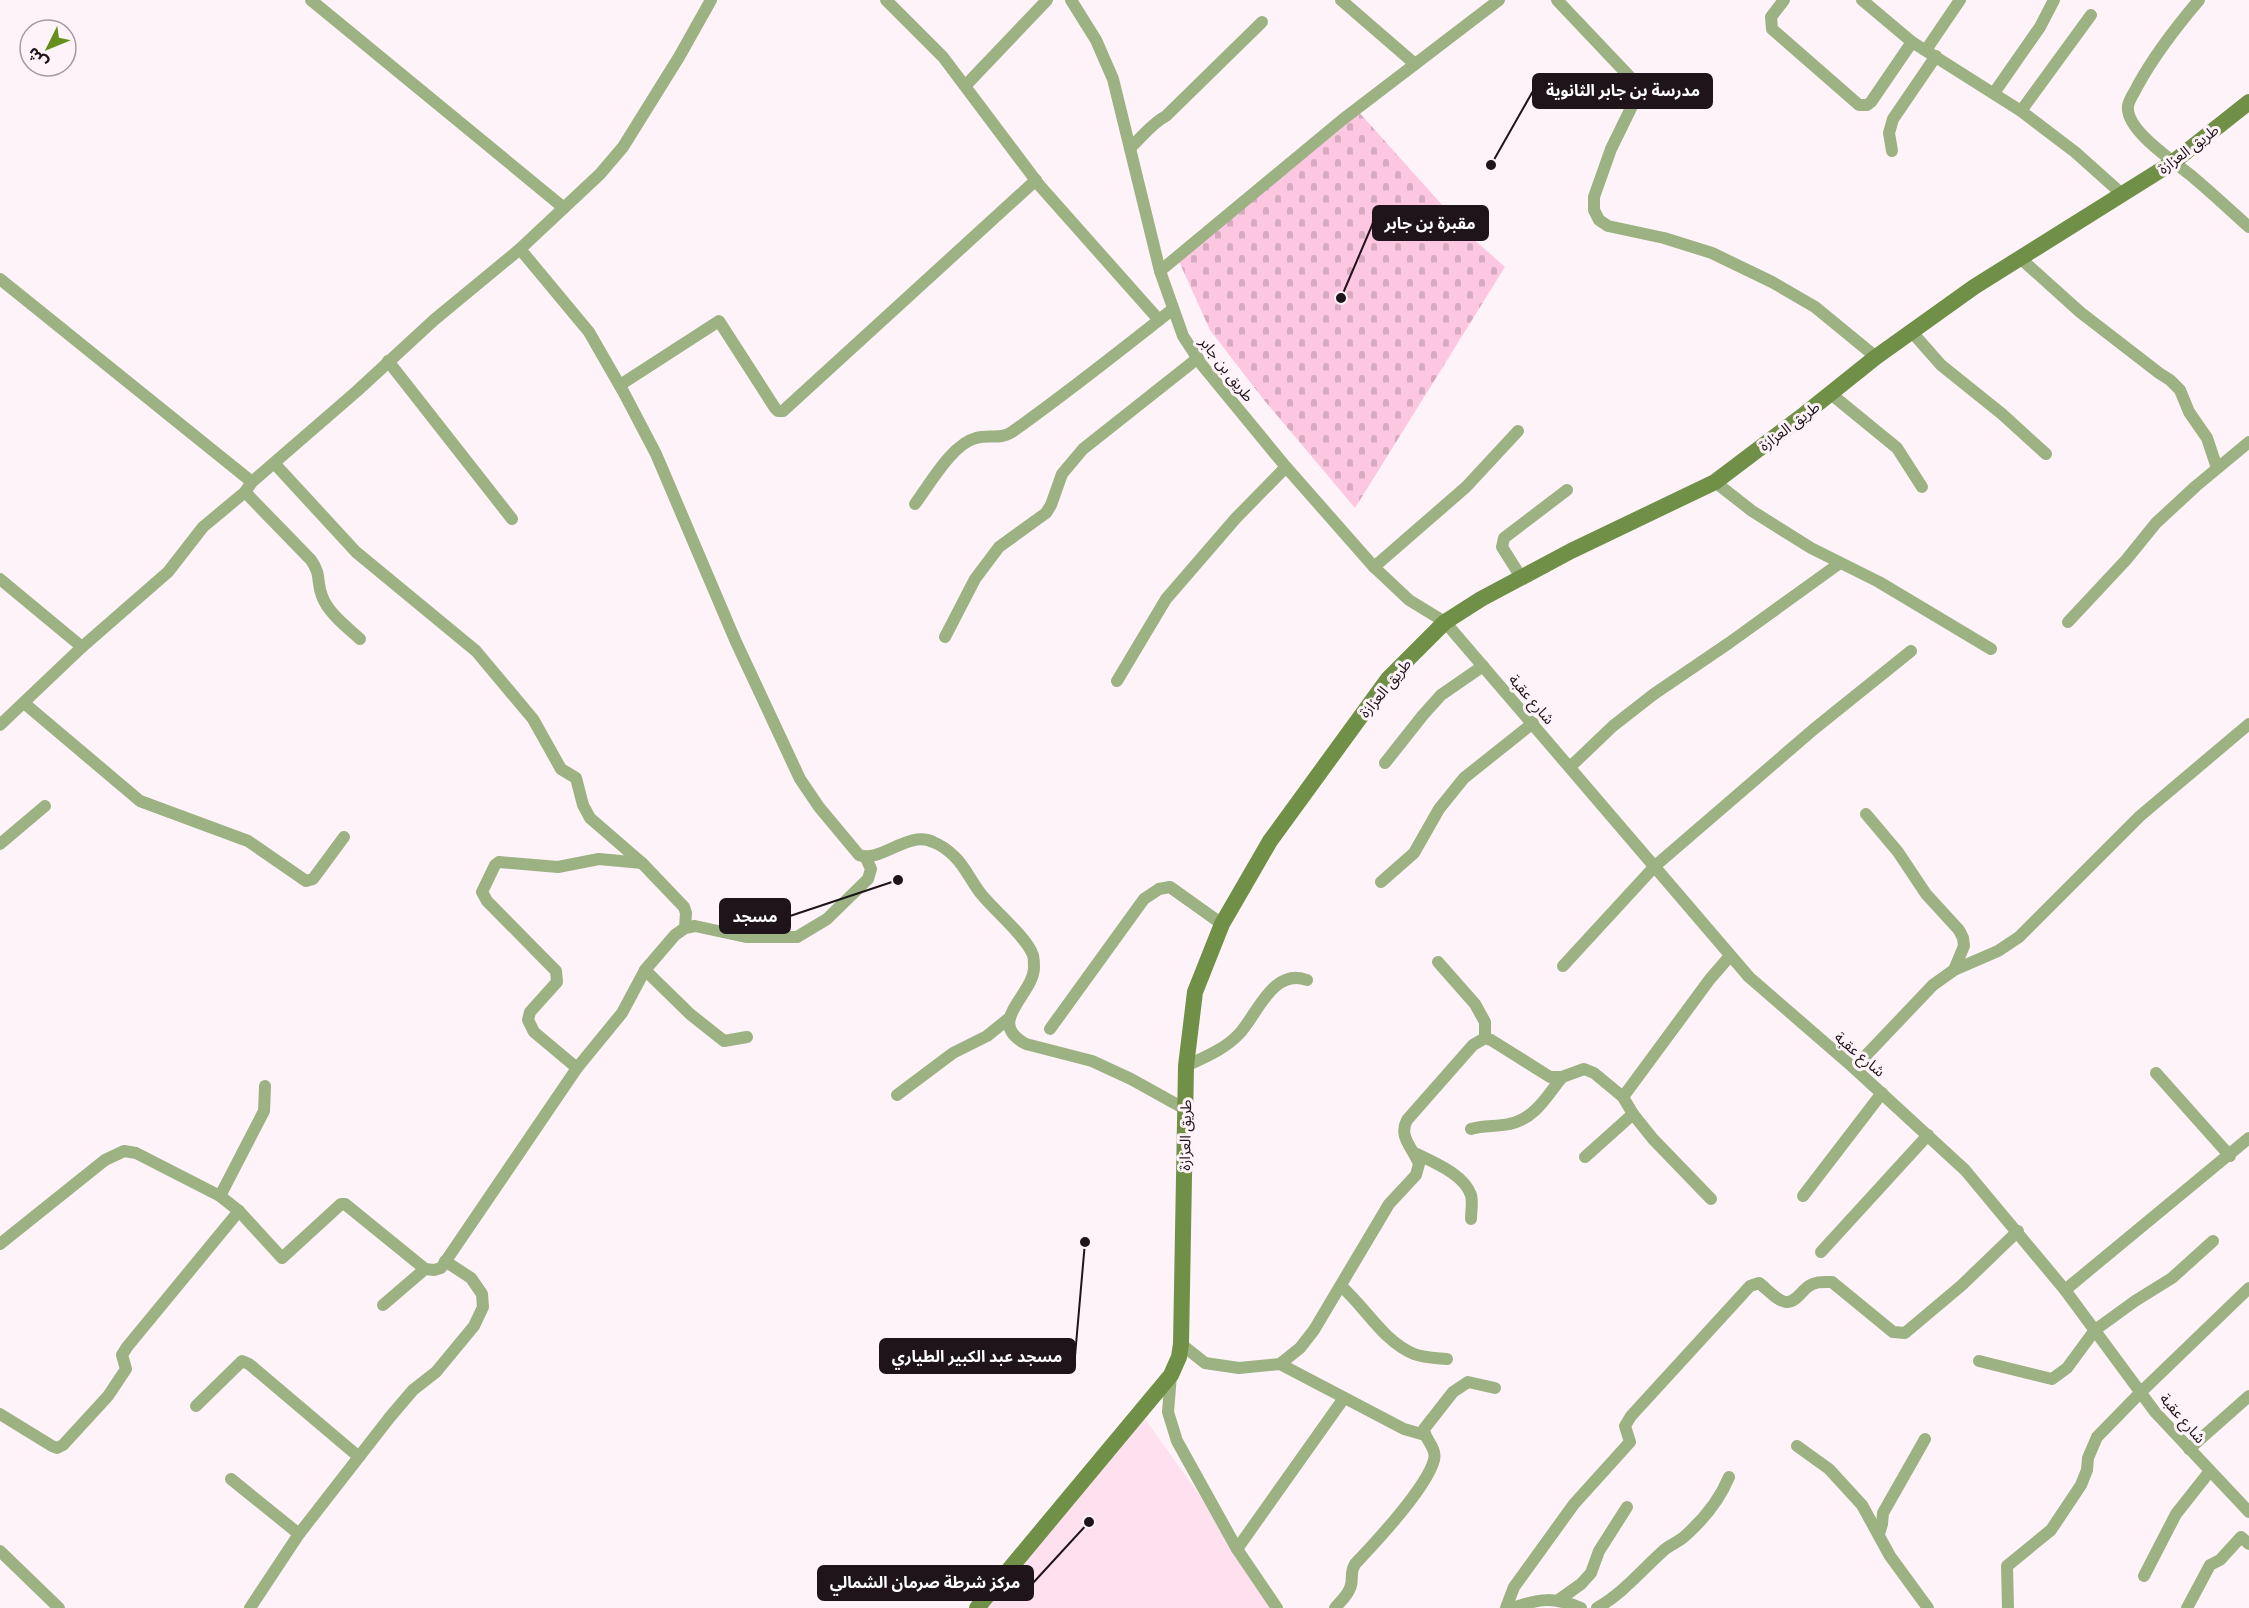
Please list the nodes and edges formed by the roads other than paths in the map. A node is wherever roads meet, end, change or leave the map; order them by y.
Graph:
1 (311, 0) edge
2 (711, 0) edge
3 (886, 0) edge
4 (1047, 0) edge
5 (1071, 0) edge
6 (1341, 0) edge
7 (1499, 0) edge
8 (1558, 0) edge
9 (1784, 0) edge
10 (1862, 0) edge
11 (1960, 0) edge
12 (2054, 0) edge
13 (2199, 0) edge
14 (2091, 15) dead end
15 (1262, 22) dead end
16 (1912, 42) junction
17 (1931, 53) junction
18 (1415, 64) junction
19 (966, 85) junction
20 (1994, 93) junction
21 (2249, 102) edge
22 (2021, 111) junction
23 (1130, 148) junction
24 (1892, 151) dead end
25 (2172, 163) junction
26 (1036, 180) junction
27 (2122, 194) junction
28 (564, 208) junction
29 (2249, 227) edge
30 (520, 249) junction
31 (2020, 258) junction
32 (1160, 271) junction
33 (0, 279) edge
34 (1173, 309) junction
35 (1159, 320) junction
36 (1911, 331) junction
37 (1876, 357) junction
38 (1198, 358) junction
39 (388, 361) junction
40 (620, 385) junction
41 (1831, 394) junction
42 (1518, 431) dead end
43 (2249, 442) edge
44 (2046, 454) dead end
45 (274, 463) junction
46 (1286, 467) junction
47 (2217, 468) junction
48 (1715, 482) junction
49 (249, 487) junction
50 (1922, 487) dead end
51 (1567, 490) dead end
52 (915, 504) dead end
53 (512, 519) dead end
54 (1840, 563) junction
55 (1374, 567) junction
56 (1521, 577) junction
57 (0, 579) edge
58 (1445, 622) junction
59 (2068, 622) dead end
60 (945, 637) dead end
61 (360, 639) dead end
62 (82, 647) junction
63 (1991, 649) dead end
64 (1911, 651) dead end
65 (1483, 666) junction
66 (1117, 681) dead end
67 (24, 703) junction
68 (1533, 723) junction
69 (2249, 724) edge
70 (0, 725) edge
71 (1385, 763) dead end
72 (1570, 767) junction
73 (45, 806) dead end
74 (1866, 814) dead end
75 (344, 837) dead end
76 (0, 844) edge
77 (866, 858) junction
78 (642, 863) junction
79 (1655, 866) junction
80 (1381, 882) dead end
81 (1222, 924) junction
82 (685, 928) junction
83 (1730, 956) junction
84 (1438, 962) dead end
85 (1563, 966) dead end
86 (645, 970) junction
87 (1954, 970) junction
88 (1307, 980) dead end
89 (1008, 1019) junction
90 (1050, 1029) dead end
91 (747, 1037) dead end
92 (1485, 1038) junction
93 (1186, 1066) junction
94 (577, 1068) junction
95 (1854, 1068) junction
96 (2156, 1073) dead end
97 (1562, 1077) junction
98 (265, 1086) dead end
99 (1882, 1093) junction
100 (897, 1095) dead end
101 (1623, 1096) junction
102 (1185, 1109) junction
103 (1633, 1114) junction
104 (1471, 1129) dead end
105 (1928, 1135) junction
106 (2249, 1138) edge
107 (1415, 1153) junction
108 (2230, 1156) junction
109 (1584, 1158) dead end
110 (220, 1196) junction
111 (1803, 1196) dead end
112 (1711, 1199) dead end
113 (239, 1211) junction
114 (1471, 1219) dead end
115 (2018, 1231) junction
116 (2213, 1241) dead end
117 (0, 1244) edge
118 (1821, 1252) dead end
119 (446, 1261) junction
120 (425, 1269) junction
121 (1341, 1286) junction
122 (2249, 1288) edge
123 (2066, 1290) junction
124 (383, 1305) dead end
125 (2095, 1330) junction
126 (1181, 1344) junction
127 (1447, 1359) dead end
128 (1979, 1361) dead end
129 (1280, 1364) junction
130 (1172, 1375) junction
131 (1495, 1388) dead end
132 (2142, 1391) junction
133 (2249, 1396) edge
134 (1344, 1398) junction
135 (196, 1406) dead end
136 (0, 1414) edge
137 (1425, 1435) junction
138 (1925, 1439) dead end
139 (1797, 1446) dead end
140 (2189, 1449) junction
141 (358, 1458) junction
142 (2210, 1471) junction
143 (1729, 1477) dead end
144 (231, 1479) dead end
145 (1627, 1508) dead end
146 (2249, 1512) edge
147 (299, 1534) junction
148 (1879, 1534) junction
149 (2249, 1544) edge
150 (1237, 1549) junction
151 (0, 1551) edge
152 (2144, 1576) dead end
153 (1560, 1599) junction
154 (59, 1608) edge
155 (250, 1608) edge
156 (977, 1608) edge
157 (1277, 1608) edge
158 (1335, 1608) edge
159 (1506, 1608) edge
160 (1513, 1608) edge
161 (1581, 1608) edge
162 (1596, 1608) edge
163 (1928, 1608) edge
164 (2008, 1608) edge
165 (2187, 1608) edge

1 - 28 street
2 - 28 street
3 - 19 street
4 - 19 street
5 - 23 street, طريق بن جابر
6 - 18 street
7 - 18 street
8 - 37 street
9 - 16 street
10 - 16 street
11 - 17 street
12 - 20 street
13 - 25 street
14 - 22 street
15 - 23 street
16 - 17 street
17 - 20 street
17 - 24 street
18 - 32 street
19 - 26 street
20 - 22 street
21 - 25 street, طريق العزازة
22 - 27 street
23 - 32 street, طريق بن جابر
25 - 27 street, طريق العزازة
25 - 29 street
26 - 35 street
26 - 40 street
27 - 31 street, طريق العزازة
28 - 30 street
30 - 39 street
30 - 40 street
31 - 36 street, طريق العزازة
31 - 47 street
32 - 34 street, طريق بن جابر
33 - 49 street
34 - 35 street
34 - 38 street, طريق بن جابر
35 - 52 street
36 - 37 street, طريق العزازة
36 - 44 street
37 - 41 street, طريق العزازة
38 - 46 street, طريق بن جابر
38 - 60 street
39 - 45 street
39 - 53 street
40 - 77 street
41 - 48 street, طريق العزازة
41 - 50 street
42 - 55 street
43 - 47 street
45 - 49 street
45 - 78 street
46 - 55 street, طريق بن جابر
46 - 66 street
47 - 59 street
48 - 54 street
48 - 56 street, طريق العزازة
49 - 61 street
49 - 62 street
51 - 56 street
54 - 63 street
54 - 72 street
55 - 58 street, طريق بن جابر
56 - 58 street, طريق العزازة
57 - 62 street
58 - 65 street, شارع عقبة
58 - 81 street, طريق العزازة
62 - 67 street
64 - 79 street
65 - 68 street, شارع عقبة
65 - 71 street
67 - 70 street
67 - 75 street
68 - 72 street, شارع عقبة
68 - 80 street
69 - 87 street
72 - 79 street, شارع عقبة
73 - 76 street
74 - 87 street
77 - 82 street
77 - 89 street
78 - 82 street
78 - 94 street
79 - 83 street, شارع عقبة
79 - 85 street
81 - 90 street
81 - 93 street, طريق العزازة
82 - 86 street
83 - 95 street, شارع عقبة
83 - 101 street
84 - 92 street
86 - 91 street
86 - 94 street
87 - 95 street
88 - 93 street
89 - 100 street
89 - 102 street
92 - 97 street
92 - 107 street
93 - 102 street, طريق العزازة
94 - 119 street
95 - 99 street, شارع عقبة
96 - 108 street
97 - 101 street
97 - 104 street
98 - 110 street
99 - 105 street, شارع عقبة
99 - 111 street
101 - 103 street
102 - 126 street, طريق العزازة
103 - 109 street
103 - 112 street
105 - 115 street, شارع عقبة
105 - 118 street
106 - 108 street
107 - 114 street
107 - 121 street
108 - 123 street
110 - 113 street
110 - 117 street
113 - 120 street
113 - 136 street
115 - 123 street, شارع عقبة
115 - 159 street
116 - 125 street
119 - 120 street
119 - 141 street
120 - 124 street
121 - 127 street
121 - 129 street
122 - 132 street
123 - 125 street, شارع عقبة
125 - 128 street
125 - 132 street, شارع عقبة
126 - 129 street
126 - 130 street, طريق العزازة
129 - 134 street
130 - 150 street
130 - 156 street, طريق العزازة
131 - 137 street
132 - 140 street, شارع عقبة
132 - 164 street
133 - 140 street
134 - 137 street
134 - 150 street
135 - 141 street
137 - 158 street
138 - 148 street
139 - 148 street
140 - 142 street, شارع عقبة
141 - 147 street
142 - 146 street, شارع عقبة
142 - 152 street
143 - 162 street
144 - 147 street
145 - 153 street
147 - 155 street
148 - 163 street
149 - 165 street
150 - 157 street
151 - 154 street
153 - 160 street
153 - 161 street

